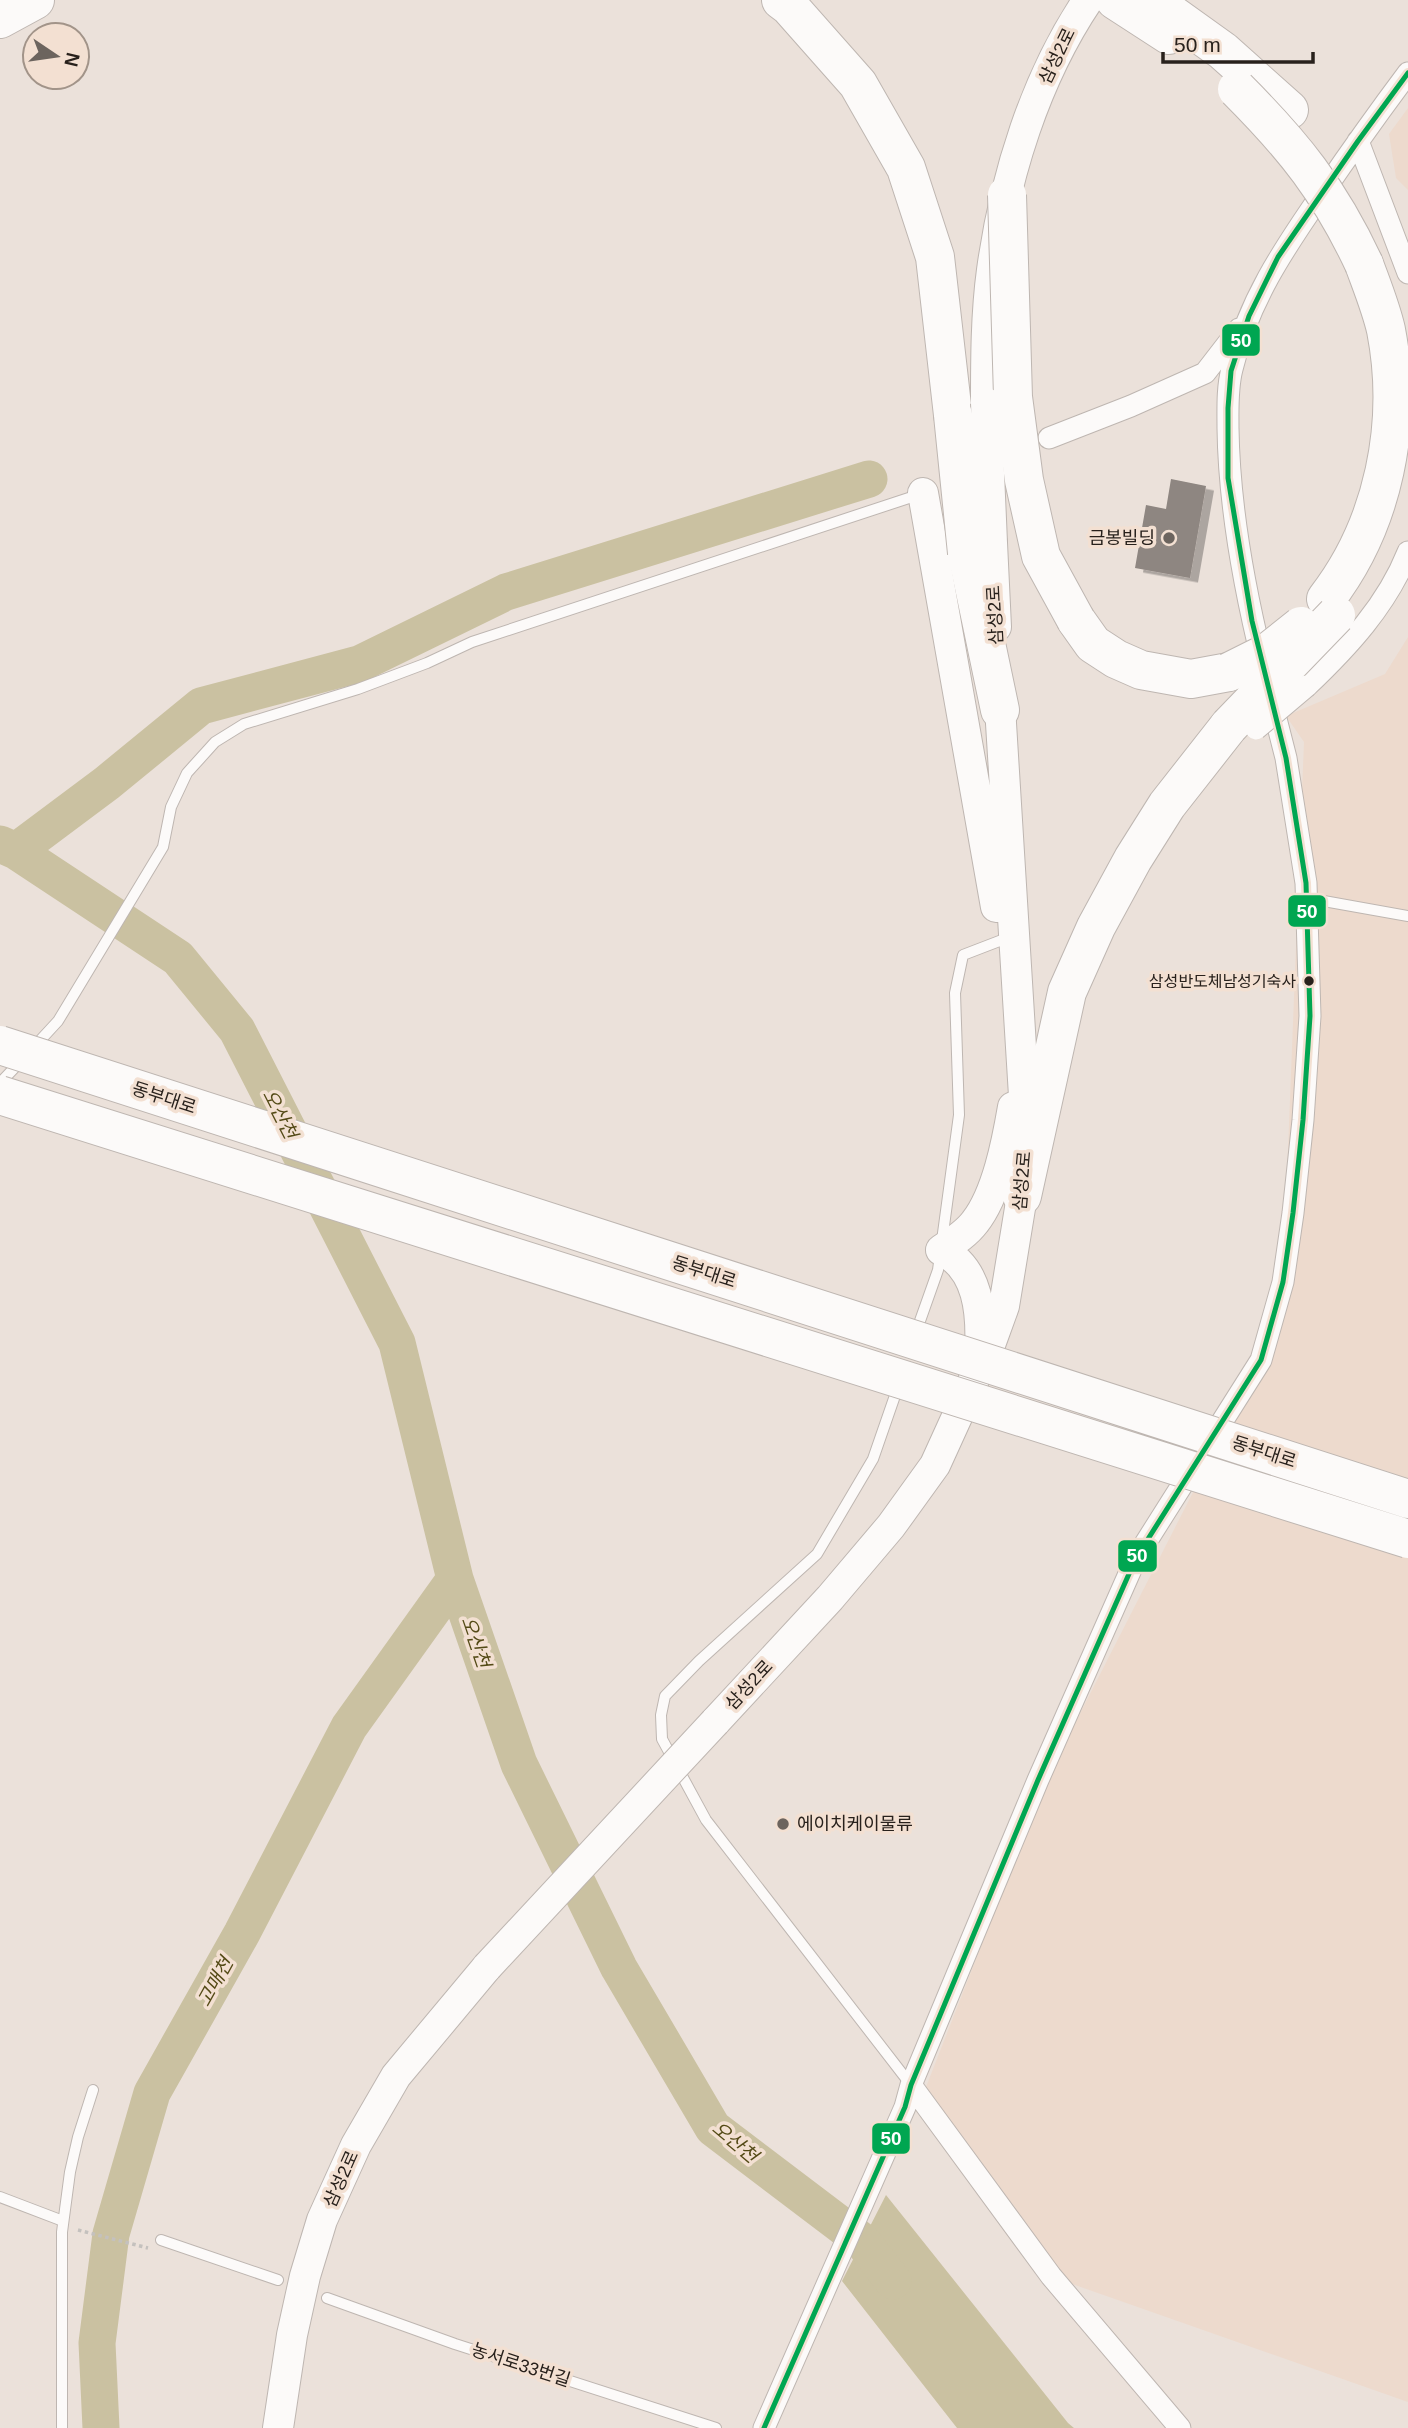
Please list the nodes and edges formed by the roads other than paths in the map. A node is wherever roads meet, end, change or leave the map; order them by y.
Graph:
1 (35, 0) edge
2 (781, 0) edge
3 (1088, 0) edge
4 (1115, 0) edge
5 (1154, 13) edge
6 (0, 19) edge
7 (1408, 73) edge
8 (1358, 141) junction
9 (1007, 195) junction
10 (1384, 262) edge
11 (1249, 316) junction
12 (1408, 337) edge
13 (1205, 373) junction
14 (1228, 408) junction
15 (970, 409) junction
16 (1049, 438) dead end
17 (1408, 464) edge
18 (923, 493) joint
19 (1408, 552) edge
20 (1331, 607) junction
21 (1000, 710) joint
22 (1243, 727) junction
23 (1307, 898) junction
24 (1408, 916) edge
25 (1002, 940) junction
26 (0, 1045) edge
27 (1021, 1053) junction
28 (0, 1083) edge
29 (0, 1095) edge
30 (1022, 1196) junction
31 (941, 1250) junction
32 (912, 1345) dead end
33 (978, 1370) junction
34 (903, 1371) dead end
35 (1408, 1499) edge
36 (1408, 1539) edge
37 (911, 2085) junction
38 (93, 2090) dead end
39 (0, 2197) edge
40 (63, 2221) junction
41 (161, 2239) road end
42 (278, 2280) dead end
43 (327, 2298) dead end
44 (292, 2335) junction
45 (62, 2428) edge
46 (270, 2428) edge
47 (278, 2428) edge
48 (289, 2428) edge
49 (716, 2428) edge
50 (764, 2428) edge
51 (1180, 2428) edge

1 - 6 highway
2 - 15 highway
3 - 9 main road, 삼성2로
4 - 5 highway
5 - 10 highway, bridge
5 - 10 highway
7 - 8 street
8 - 10 street
8 - 11 street
9 - 15 main road, 삼성2로
9 - 20 highway, bridge
10 - 12 highway
10 - 20 highway
11 - 13 street
11 - 14 street
13 - 14 street
13 - 16 street
14 - 23 street
15 - 21 highway, bridge
17 - 20 highway
18 - 25 main road
18 - 28 lane
19 - 22 street, bridge
20 - 22 highway, bridge
21 - 27 main road, 삼성2로
22 - 30 highway
23 - 24 lane
23 - 37 street
25 - 27 main road
25 - 31 lane
26 - 35 highway, 동부대로, bridge
27 - 30 main road, 삼성2로
27 - 31 main road
29 - 36 highway, bridge
30 - 33 main road, 삼성2로
31 - 32 lane
31 - 33 main road
33 - 44 main road, 삼성2로, bridge
34 - 37 lane
37 - 50 street
37 - 51 street
38 - 40 lane
39 - 40 lane
40 - 45 lane
41 - 42 lane
43 - 49 lane, 농서로33번길
44 - 46 main road
44 - 47 main road, 삼성2로
44 - 48 main road

